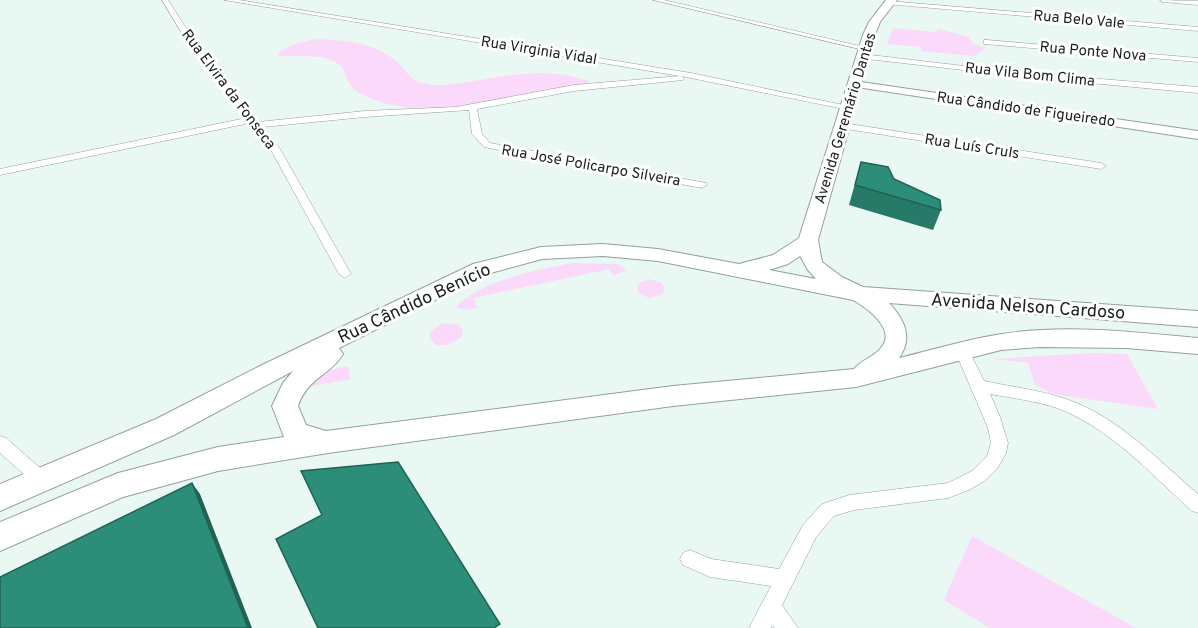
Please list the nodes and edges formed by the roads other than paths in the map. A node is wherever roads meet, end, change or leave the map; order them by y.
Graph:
1 (165, 0) edge
2 (227, 0) edge
3 (656, 0) edge
4 (1163, 0) edge
5 (253, 2) edge
6 (890, 2) edge
7 (1198, 3) edge
8 (1198, 29) edge
9 (987, 42) dead end
10 (863, 52) junction
11 (1198, 60) edge
12 (691, 75) junction
13 (854, 84) junction
14 (1133, 84) junction
15 (1198, 90) edge
16 (1198, 98) edge
17 (849, 107) junction
18 (473, 108) junction
19 (253, 122) junction
20 (843, 126) junction
21 (1198, 135) edge
22 (1101, 166) dead end
23 (0, 172) edge
24 (702, 185) dead end
25 (808, 240) junction
26 (718, 266) junction
27 (345, 274) dead end
28 (858, 294) junction
29 (400, 308) junction
30 (1198, 319) edge
31 (1198, 346) edge
32 (962, 351) junction
33 (856, 378) junction
34 (978, 386) junction
35 (328, 442) junction
36 (0, 443) edge
37 (42, 480) junction
38 (0, 498) edge
39 (1198, 505) edge
40 (0, 537) edge
41 (690, 559) dead end
42 (786, 579) junction
43 (772, 608) junction
44 (759, 628) edge
45 (788, 628) edge

1 - 19 street, Rua Elvira da Fonseca
2 - 5 street, Rua Virginia Vidal
3 - 10 street, Rua Vila Bom Clima
4 - 7 street
5 - 12 street, Rua Virginia Vidal
6 - 8 street, Rua Belo Vale
6 - 10 main road, Avenida Geremário Dantas
9 - 11 street, Rua Ponte Nova
10 - 13 main road, Avenida Geremário Dantas
10 - 14 street, Rua Vila Bom Clima
12 - 17 street, Rua Virginia Vidal
12 - 18 street
13 - 17 main road, Avenida Geremário Dantas
13 - 21 street, Rua Cândido de Figueiredo
14 - 15 street, Rua Vila Bom Clima
14 - 16 street
17 - 20 main road, Avenida Geremário Dantas
18 - 19 street
18 - 24 street, Rua José Policarpo Silveira
19 - 23 street
19 - 27 street, Rua Elvira da Fonseca
20 - 22 street, Rua Luís Cruls
20 - 25 main road, Avenida Geremário Dantas
25 - 26 main road
25 - 28 main road
26 - 28 main road, Rua Cândido Benício
26 - 29 main road, Rua Cândido Benício
28 - 30 main road, Avenida Nelson Cardoso
28 - 33 main road
29 - 35 main road
29 - 37 main road, Rua Cândido Benício
31 - 32 main road, Avenida Nelson Cardoso
32 - 33 main road, Avenida Nelson Cardoso
32 - 34 street
33 - 35 main road
34 - 39 street
34 - 42 street
35 - 40 main road
36 - 37 street
37 - 38 main road, Rua Cândido Benício
41 - 42 street
42 - 43 street
43 - 44 street
43 - 45 street

